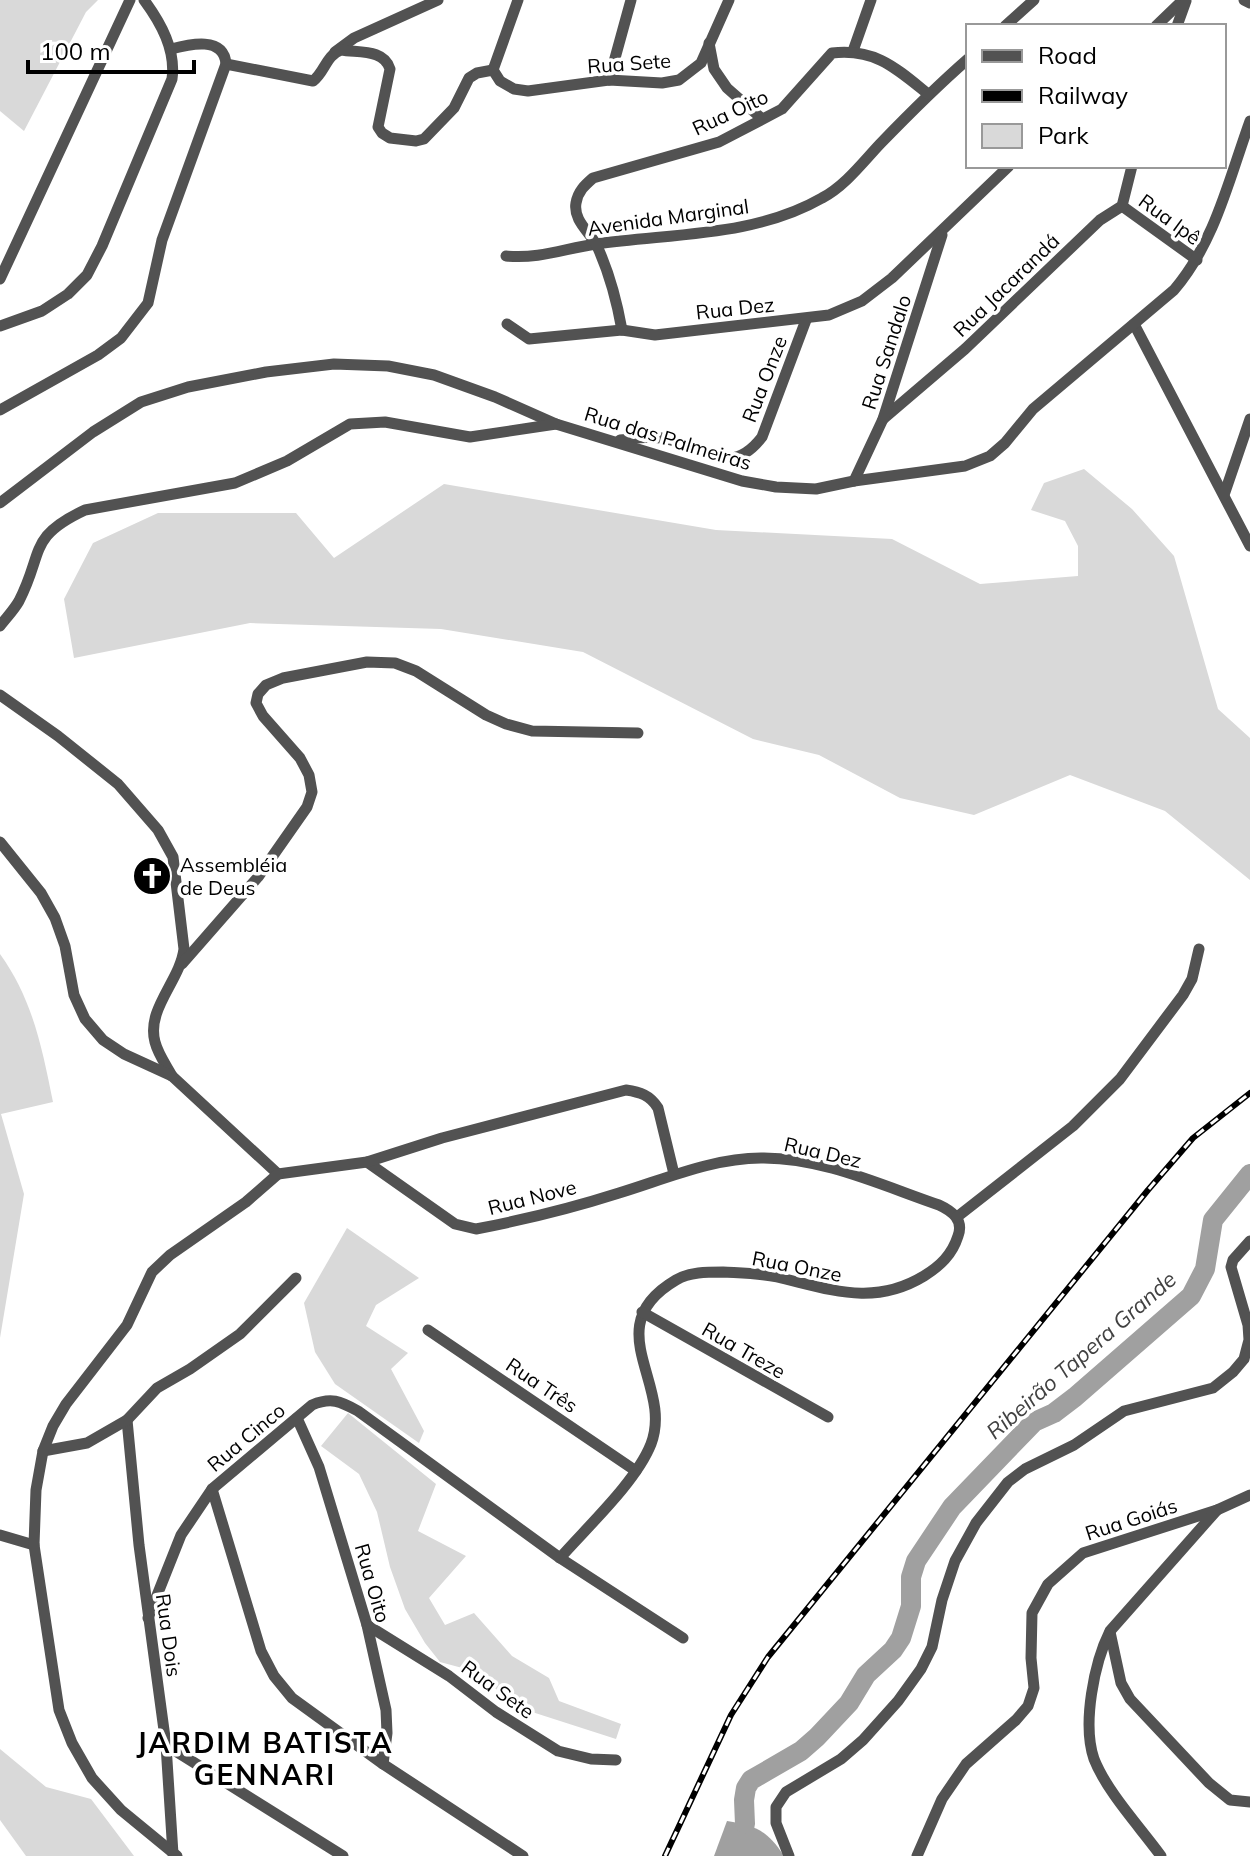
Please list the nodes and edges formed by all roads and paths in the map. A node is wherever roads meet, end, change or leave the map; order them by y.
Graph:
1 (130, 0) edge
2 (144, 0) edge
3 (438, 0) edge
4 (518, 0) edge
5 (631, 0) edge
6 (729, 0) edge
7 (871, 0) edge
8 (1034, 0) edge
9 (1184, 0) edge
10 (1244, 0) edge
11 (1250, 3) edge
12 (1007, 24) edge
13 (1158, 24) edge
14 (1178, 24) edge
15 (709, 42) junction
16 (171, 49) junction
17 (853, 51) junction
18 (335, 52) junction
19 (966, 61) edge
20 (226, 64) junction
21 (493, 70) junction
22 (609, 80) junction
23 (928, 94) junction
24 (761, 118) junction
25 (1250, 121) edge
26 (1007, 168) edge
27 (1132, 168) edge
28 (1122, 206) junction
29 (943, 231) junction
30 (596, 244) junction
31 (506, 256) dead end
32 (1197, 260) junction
33 (0, 279) edge
34 (806, 320) junction
35 (507, 324) dead end
36 (1134, 324) junction
37 (0, 326) edge
38 (622, 330) junction
39 (0, 410) edge
40 (883, 419) junction
41 (1250, 419) edge
42 (556, 424) junction
43 (615, 440) junction
44 (854, 481) junction
45 (1224, 495) junction
46 (0, 503) edge
47 (1250, 546) edge
48 (0, 626) edge
49 (0, 695) edge
50 (638, 733) dead end
51 (0, 842) edge
52 (1199, 949) dead end
53 (182, 964) junction
54 (172, 1076) junction
55 (367, 1162) junction
56 (278, 1174) junction
57 (674, 1174) junction
58 (957, 1217) junction
59 (1250, 1241) edge
60 (296, 1278) dead end
61 (642, 1312) junction
62 (428, 1330) dead end
63 (828, 1417) dead end
64 (297, 1418) junction
65 (127, 1420) junction
66 (43, 1451) junction
67 (636, 1471) junction
68 (212, 1489) junction
69 (1250, 1495) edge
70 (1217, 1510) junction
71 (0, 1535) edge
72 (34, 1545) junction
73 (560, 1558) junction
74 (148, 1618) junction
75 (367, 1625) junction
76 (1110, 1631) junction
77 (683, 1638) dead end
78 (166, 1745) junction
79 (616, 1760) dead end
80 (383, 1764) junction
81 (1250, 1802) edge
82 (175, 1855) edge
83 (343, 1856) edge
84 (523, 1856) edge
85 (789, 1856) edge
86 (917, 1856) edge
87 (1161, 1856) edge

1 - 33 street
2 - 16 street
3 - 18 street
4 - 21 street
5 - 22 street
6 - 15 street, Rua Sete
7 - 17 street
8 - 12 street
9 - 13 street
9 - 14 street
10 - 11 street
15 - 22 street, Rua Sete
15 - 24 street
16 - 20 street
16 - 37 street
17 - 23 street
17 - 24 street, Rua Oito
18 - 20 street
18 - 21 street
19 - 23 street, Avenida Marginal
20 - 39 street
21 - 22 street, Rua Sete
23 - 30 street, Avenida Marginal
24 - 30 street, Rua Oito
25 - 32 street, Rua das Palmeiras
26 - 29 street, Rua Dez
27 - 28 street
28 - 32 street, Rua Ipê
28 - 40 street, Rua Jacarandá
29 - 34 street, Rua Dez
29 - 40 street, Rua Sandalo
30 - 31 street, Avenida Marginal
30 - 38 street
32 - 36 street, Rua das Palmeiras
34 - 38 street, Rua Dez
34 - 43 street, Rua Onze
35 - 38 street, Rua Dez
36 - 44 street, Rua das Palmeiras
36 - 45 street
40 - 44 street, Rua Sandalo
41 - 45 street
42 - 43 street, Rua das Palmeiras
42 - 46 street, Rua das Palmeiras
42 - 48 street
43 - 44 street, Rua das Palmeiras
45 - 47 street
49 - 53 street
50 - 53 street
51 - 54 street
52 - 58 street
53 - 54 street
54 - 56 street
55 - 56 street
55 - 57 street, Rua Nove
55 - 57 street
56 - 66 street
57 - 58 street, Rua Dez
58 - 61 street, Rua Onze
59 - 85 street
60 - 65 street
61 - 63 street, Rua Treze
61 - 67 street
62 - 67 street, Rua Três
64 - 68 street, Rua Cinco
64 - 73 street, Rua Cinco
64 - 75 street, Rua Oito
65 - 66 street
65 - 74 street, Rua Dois
66 - 72 street
67 - 73 street
68 - 74 street
68 - 80 street, Rua Cinco
69 - 70 street, Rua Goiás
70 - 76 street
70 - 86 street, Rua Goiás
71 - 72 street
72 - 82 street
73 - 77 street, Rua Cinco
74 - 78 street, Rua Dois
75 - 79 street, Rua Sete
75 - 80 street, Rua Oito
76 - 81 street
76 - 87 street
78 - 82 street, Rua Dois
78 - 83 street
80 - 84 street, Rua Cinco

